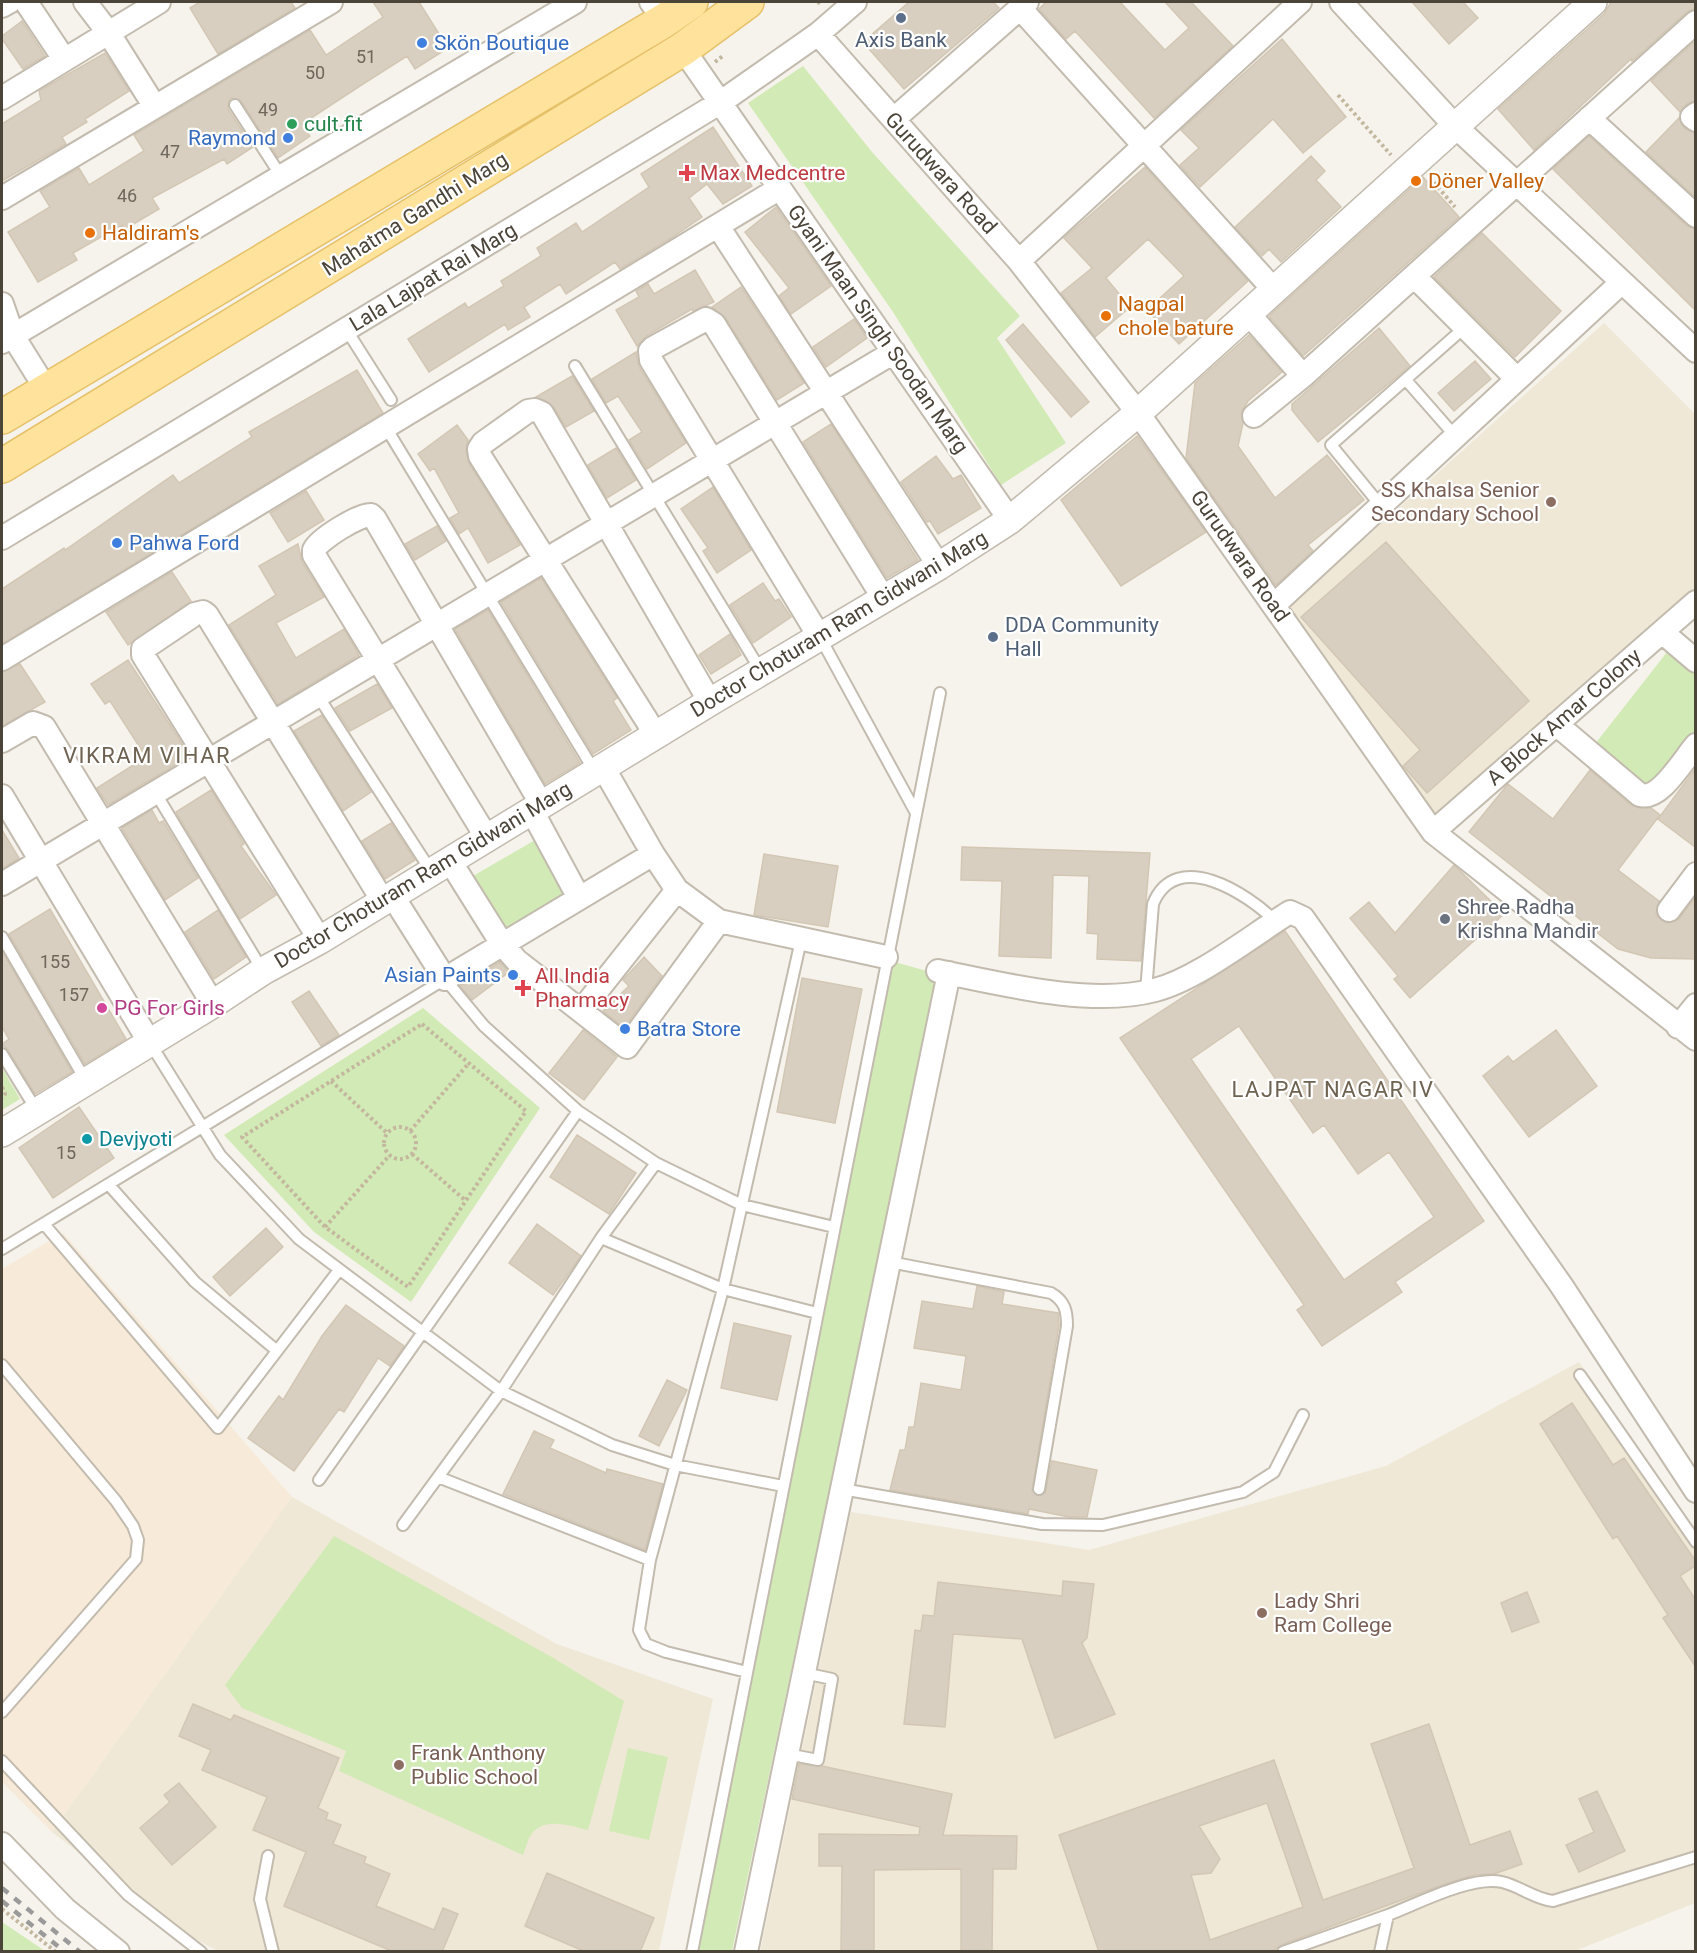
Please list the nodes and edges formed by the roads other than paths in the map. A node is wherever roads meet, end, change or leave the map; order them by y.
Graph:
1 (9, 2) edge
2 (26, 2) edge
3 (85, 2) edge
4 (159, 2) edge
5 (331, 2) edge
6 (574, 2) edge
7 (691, 2) edge
8 (747, 2) edge
9 (855, 2) edge
10 (1300, 2) edge
11 (1341, 2) edge
12 (1593, 2) edge
13 (1024, 5) edge
14 (2, 6) edge
15 (658, 11) edge
16 (1695, 22) edge
17 (108, 32) junction
18 (818, 34) junction
19 (683, 49) junction
20 (64, 59) junction
21 (2, 98) edge
22 (721, 102) junction
23 (235, 105) dead end
24 (155, 107) junction
25 (1695, 114) edge
26 (1589, 118) junction
27 (894, 119) junction
28 (1695, 120) edge
29 (1455, 126) junction
30 (1146, 146) junction
31 (281, 176) junction
32 (1516, 184) junction
33 (780, 188) junction
34 (2, 198) edge
35 (1695, 216) edge
36 (725, 237) dead end
37 (1019, 261) junction
38 (1414, 276) junction
39 (1622, 282) junction
40 (1274, 290) junction
41 (2, 305) edge
42 (1248, 313) junction
43 (1464, 328) junction
44 (346, 329) junction
45 (7, 339) edge
46 (1695, 351) edge
47 (894, 352) junction
48 (576, 366) dead end
49 (1303, 376) junction
50 (1406, 380) junction
51 (1517, 380) junction
52 (39, 393) junction
53 (826, 393) junction
54 (391, 400) dead end
55 (1138, 412) junction
56 (2, 414) edge
57 (1254, 417) dead end
58 (78, 420) junction
59 (775, 423) junction
60 (385, 426) junction
61 (1456, 437) junction
62 (712, 460) junction
63 (2, 466) edge
64 (2, 489) edge
65 (654, 495) junction
66 (1381, 506) junction
67 (1010, 520) junction
68 (606, 523) junction
69 (2, 538) edge
70 (545, 560) junction
71 (939, 566) junction
72 (487, 595) junction
73 (884, 599) junction
74 (1695, 602) edge
75 (1274, 605) junction
76 (437, 624) junction
77 (1662, 632) junction
78 (819, 636) junction
79 (2, 659) edge
80 (378, 659) junction
81 (1695, 661) edge
82 (761, 671) junction
83 (940, 693) dead end
84 (318, 696) junction
85 (710, 702) junction
86 (273, 722) junction
87 (1557, 724) junction
88 (656, 735) junction
89 (2, 741) edge
90 (1695, 745) edge
91 (210, 760) junction
92 (599, 770) junction
93 (154, 791) junction
94 (2, 796) edge
95 (537, 808) junction
96 (916, 813) junction
97 (104, 824) junction
98 (1433, 832) junction
99 (488, 838) junction
100 (653, 854) junction
101 (41, 861) junction
102 (441, 866) junction
103 (1695, 874) edge
104 (2, 884) edge
105 (677, 890) junction
106 (388, 898) junction
107 (579, 898) junction
108 (1668, 910) dead end
109 (718, 921) junction
110 (1275, 921) junction
111 (2, 937) edge
112 (320, 940) junction
113 (801, 940) junction
114 (502, 944) junction
115 (886, 957) junction
116 (263, 971) junction
117 (445, 979) junction
118 (1146, 992) junction
119 (213, 1004) junction
120 (1695, 1005) edge
121 (580, 1011) junction
122 (1687, 1033) edge
123 (150, 1043) junction
124 (2, 1054) edge
125 (86, 1081) junction
126 (37, 1111) junction
127 (578, 1111) junction
128 (203, 1129) junction
129 (2, 1133) edge
130 (656, 1163) junction
131 (109, 1185) junction
132 (742, 1205) junction
133 (44, 1224) junction
134 (834, 1227) junction
135 (602, 1238) junction
136 (2, 1249) edge
137 (890, 1262) junction
138 (339, 1270) junction
139 (723, 1289) junction
140 (817, 1313) junction
141 (423, 1335) junction
142 (276, 1350) junction
143 (2, 1365) edge
144 (1580, 1376) dead end
145 (501, 1391) junction
146 (1303, 1415) dead end
147 (675, 1465) junction
148 (438, 1477) junction
149 (319, 1480) dead end
150 (783, 1486) junction
151 (842, 1489) junction
152 (1039, 1489) dead end
153 (1695, 1491) edge
154 (403, 1525) dead end
155 (1695, 1542) edge
156 (650, 1560) junction
157 (747, 1672) junction
158 (804, 1673) junction
159 (2, 1712) edge
160 (787, 1754) junction
161 (2, 1761) edge
162 (2, 1844) edge
163 (268, 1856) dead end
164 (1695, 1857) edge
165 (1388, 1915) junction
166 (118, 1952) edge
167 (201, 1952) edge
168 (273, 1952) edge
169 (692, 1952) edge
170 (746, 1952) edge
171 (1283, 1952) edge
172 (1380, 1952) edge

1 - 14 street
2 - 20 street
3 - 17 street
4 - 17 street
5 - 24 street
6 - 31 street
7 - 15 main road, Mahatma Gandhi Marg
8 - 19 main road, Mahatma Gandhi Marg
9 - 18 street, Lala Lajpat Rai Marg
10 - 30 street
11 - 29 street
12 - 29 street, Doctor Choturam Ram Gidwani Marg
13 - 27 street
13 - 30 street
15 - 52 main road, Mahatma Gandhi Marg
16 - 26 street
17 - 20 street
17 - 24 street
18 - 22 street, Lala Lajpat Rai Marg
18 - 27 street, Gurudwara Road
19 - 22 street, Gyani Maan Singh Soodan Marg
19 - 58 main road, Mahatma Gandhi Marg
20 - 21 street
22 - 33 street, Gyani Maan Singh Soodan Marg
22 - 44 street, Lala Lajpat Rai Marg
23 - 31 lane
24 - 34 street
25 - 28 street
26 - 32 street
26 - 35 street
27 - 37 street, Gurudwara Road
29 - 32 street
29 - 40 street, Doctor Choturam Ram Gidwani Marg
30 - 37 street
30 - 40 street
31 - 45 street
32 - 38 street
32 - 39 street
33 - 47 street, Gyani Maan Singh Soodan Marg
33 - 60 street
36 - 53 street
37 - 55 street, Gurudwara Road
38 - 43 street
38 - 49 street
39 - 46 street
39 - 51 street
40 - 42 street, Doctor Choturam Ram Gidwani Marg
41 - 45 street
42 - 49 street
42 - 55 street, Doctor Choturam Ram Gidwani Marg
43 - 50 lane
43 - 51 street
44 - 54 lane
44 - 69 street, Lala Lajpat Rai Marg
45 - 52 street
47 - 53 street
47 - 67 street, Gyani Maan Singh Soodan Marg
48 - 65 lane
49 - 57 street
50 - 61 lane
50 - 66 lane
51 - 61 street
52 - 56 main road, Mahatma Gandhi Marg
53 - 59 street
53 - 71 street
55 - 67 street, Doctor Choturam Ram Gidwani Marg
55 - 75 street, Gurudwara Road
58 - 63 main road
58 - 64 main road
59 - 62 street
59 - 62 street
59 - 73 street
60 - 72 lane
60 - 79 street
61 - 66 street
62 - 65 street
62 - 78 street
65 - 68 street
65 - 82 lane
66 - 75 street
67 - 71 street, Doctor Choturam Ram Gidwani Marg
68 - 70 street
68 - 70 street
68 - 85 street
70 - 72 street
70 - 88 street
71 - 73 street, Doctor Choturam Ram Gidwani Marg
72 - 76 street
72 - 92 lane
73 - 78 street, Doctor Choturam Ram Gidwani Marg
74 - 77 street, A Block Amar Colony
75 - 98 street, Gurudwara Road
76 - 80 street
76 - 80 street
76 - 95 street
77 - 81 street
77 - 87 street, A Block Amar Colony
78 - 82 street, Doctor Choturam Ram Gidwani Marg
78 - 96 lane
80 - 84 street
80 - 99 street
82 - 85 street, Doctor Choturam Ram Gidwani Marg
83 - 96 lane
84 - 86 street
84 - 102 lane
85 - 88 street, Doctor Choturam Ram Gidwani Marg
86 - 91 street
86 - 91 street
86 - 106 street
87 - 90 street
87 - 98 street, A Block Amar Colony
88 - 92 street, Doctor Choturam Ram Gidwani Marg
89 - 97 street
91 - 93 street
91 - 112 street
92 - 95 street, Doctor Choturam Ram Gidwani Marg
92 - 100 street
93 - 97 street
93 - 116 lane
94 - 101 street
95 - 99 street, Doctor Choturam Ram Gidwani Marg
95 - 107 street
96 - 115 lane
97 - 101 street
97 - 119 street
98 - 122 street, Gurudwara Road
99 - 102 street, Doctor Choturam Ram Gidwani Marg
100 - 105 street
100 - 107 street
101 - 104 street
101 - 123 street
102 - 106 street, Doctor Choturam Ram Gidwani Marg
102 - 114 street
103 - 108 street
105 - 109 street
105 - 121 street
106 - 112 street, Doctor Choturam Ram Gidwani Marg
106 - 117 street
107 - 114 street
109 - 113 street
109 - 121 street
110 - 118 street
110 - 118 lane
110 - 153 street
111 - 125 lane
112 - 116 street, Doctor Choturam Ram Gidwani Marg
113 - 115 street
113 - 132 lane
114 - 117 street
114 - 121 street
115 - 134 lane
116 - 119 street, Doctor Choturam Ram Gidwani Marg
117 - 127 lane
117 - 128 lane
118 - 137 street
119 - 123 street, Doctor Choturam Ram Gidwani Marg
120 - 122 street
123 - 125 street, Doctor Choturam Ram Gidwani Marg
123 - 128 lane
124 - 126 lane
125 - 126 street, Doctor Choturam Ram Gidwani Marg
126 - 129 street, Doctor Choturam Ram Gidwani Marg
127 - 130 lane
127 - 141 lane
128 - 131 lane
128 - 138 lane
130 - 132 lane
130 - 135 lane
131 - 133 lane
131 - 142 lane
132 - 134 lane
132 - 139 lane
133 - 136 lane
133 - 142 lane
134 - 140 lane
135 - 139 lane
135 - 145 lane
137 - 151 street
137 - 152 lane
138 - 141 lane
138 - 142 lane
139 - 140 lane
139 - 147 lane
140 - 150 lane
141 - 145 lane
141 - 149 lane
143 - 159 lane
144 - 155 lane
145 - 147 lane
145 - 148 lane
146 - 151 lane
147 - 150 lane
147 - 156 lane
148 - 154 lane
148 - 156 lane
150 - 157 lane
151 - 158 street
156 - 157 lane
157 - 169 lane
158 - 160 street
158 - 160 lane
160 - 170 street
161 - 167 lane
162 - 166 street
163 - 168 lane
164 - 165 lane
165 - 171 lane
165 - 172 lane

